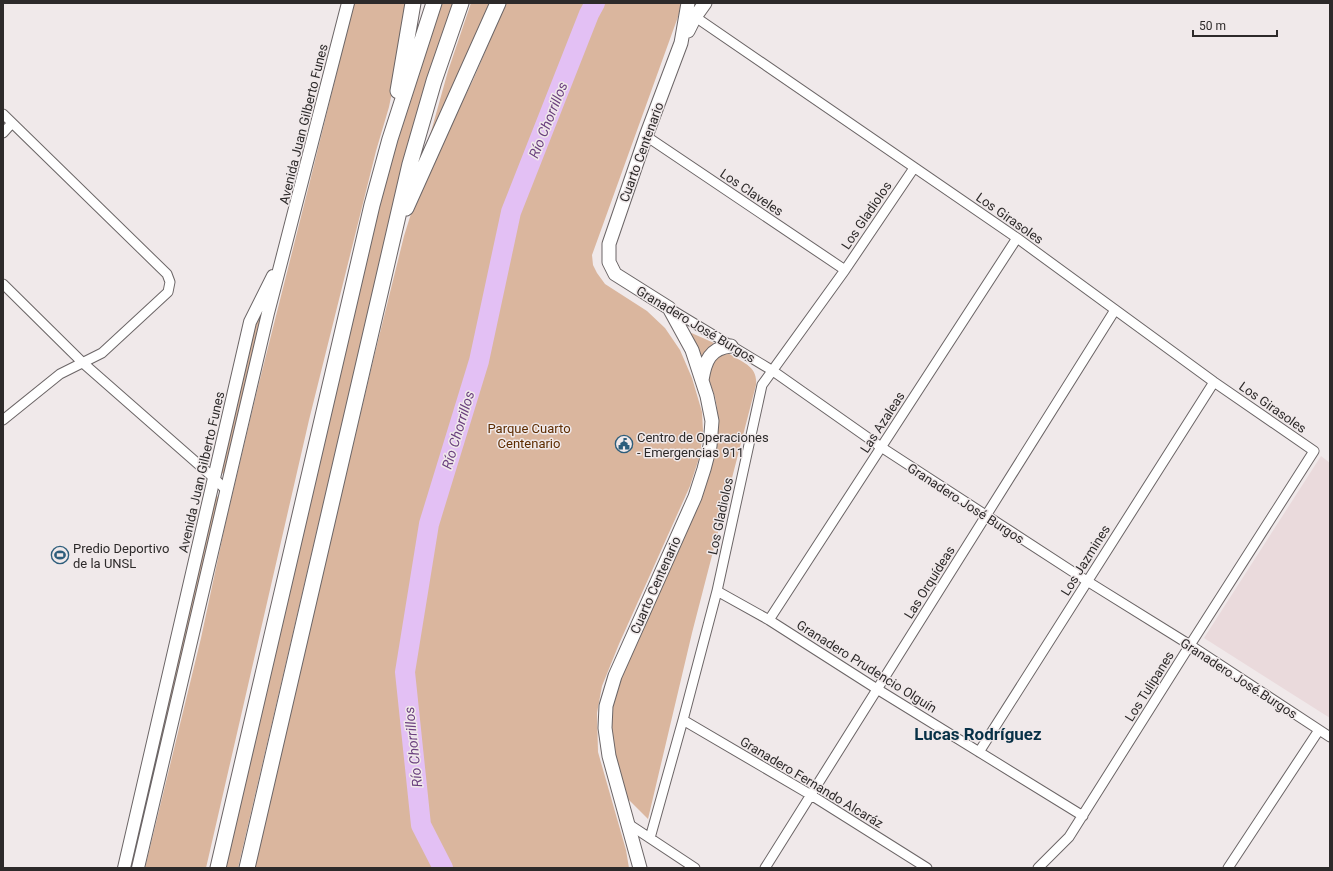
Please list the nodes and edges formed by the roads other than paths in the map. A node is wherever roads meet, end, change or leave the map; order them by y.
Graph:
1 (348, 3) edge
2 (413, 3) edge
3 (434, 3) edge
4 (461, 3) edge
5 (498, 3) edge
6 (705, 3) edge
7 (690, 10) edge
8 (3, 114) edge
9 (12, 123) junction
10 (3, 133) edge
11 (646, 136) junction
12 (390, 139) junction
13 (914, 168) junction
14 (1016, 238) junction
15 (392, 242) junction
16 (285, 252) junction
17 (609, 262) joint
18 (845, 270) junction
19 (3, 284) edge
20 (669, 308) junction
21 (1115, 310) junction
22 (731, 346) junction
23 (83, 363) junction
24 (773, 371) junction
25 (702, 380) junction
26 (1214, 382) junction
27 (3, 420) edge
28 (881, 447) junction
29 (1314, 452) joint
30 (214, 478) junction
31 (226, 490) junction
32 (986, 515) junction
33 (1087, 581) junction
34 (717, 591) junction
35 (769, 620) junction
36 (1190, 645) junction
37 (877, 689) junction
38 (683, 720) junction
39 (1319, 730) junction
40 (1330, 737) edge
41 (979, 752) junction
42 (810, 795) junction
43 (1084, 816) junction
44 (627, 824) junction
45 (650, 838) junction
46 (124, 868) edge
47 (138, 868) edge
48 (218, 868) edge
49 (247, 868) edge
50 (640, 868) edge
51 (695, 868) edge
52 (765, 868) edge
53 (927, 868) edge
54 (1038, 868) edge
55 (1228, 868) edge

1 - 16 street, Avenida Juan Gilberto Funes
2 - 12 highway
3 - 12 highway
4 - 15 highway
5 - 15 highway
6 - 7 main road, Cuarto Centenario
7 - 11 main road, Cuarto Centenario
7 - 13 street, Los Girasoles
8 - 9 street
9 - 10 street
9 - 23 street
11 - 17 main road, Cuarto Centenario
11 - 18 street, Los Claveles
12 - 48 highway
13 - 14 street, Los Girasoles
13 - 18 street, Los Gladiolos
14 - 21 street, Los Girasoles
14 - 28 street, Las Azaleas
15 - 49 highway
16 - 30 street, Avenida Juan Gilberto Funes
16 - 31 street, Avenida Juan Gilberto Funes
17 - 20 main road, Granadero José Burgos
18 - 24 street, Los Gladiolos
19 - 23 street
20 - 22 street, Granadero José Burgos
20 - 25 main road, Cuarto Centenario
21 - 26 street, Los Girasoles
21 - 32 street, Las Orquídeas
22 - 24 street, Granadero José Burgos
22 - 25 main road
23 - 27 street
23 - 30 street
24 - 28 street, Granadero José Burgos
24 - 34 street, Los Gladiolos
25 - 44 main road, Cuarto Centenario
26 - 29 street, Los Girasoles
26 - 33 street, Los Jazmines
28 - 32 street, Granadero José Burgos
28 - 35 street, Las Azaleas
29 - 36 street, Los Tulipanes
30 - 31 street
30 - 46 street, Avenida Juan Gilberto Funes
31 - 47 street, Avenida Juan Gilberto Funes
32 - 33 street, Granadero José Burgos
32 - 37 street, Las Orquídeas
33 - 36 street, Granadero José Burgos
33 - 41 street, Los Jazmines
34 - 35 street, Granadero Prudencio Olguín
34 - 38 street, Los Gladiolos
35 - 37 street, Granadero Prudencio Olguín
36 - 39 street, Granadero José Burgos
36 - 43 street, Los Tulipanes
37 - 41 street, Granadero Prudencio Olguín
37 - 42 street, Las Orquídeas
38 - 42 street, Granadero Fernando Alcaráz
38 - 45 street, Los Gladiolos
39 - 40 street, Granadero José Burgos
39 - 55 street
41 - 43 street, Granadero Prudencio Olguín
42 - 52 street, Las Orquídeas
42 - 53 street, Granadero Fernando Alcaráz
43 - 54 street, Los Tulipanes
44 - 45 street
44 - 50 main road, Cuarto Centenario
45 - 51 street

